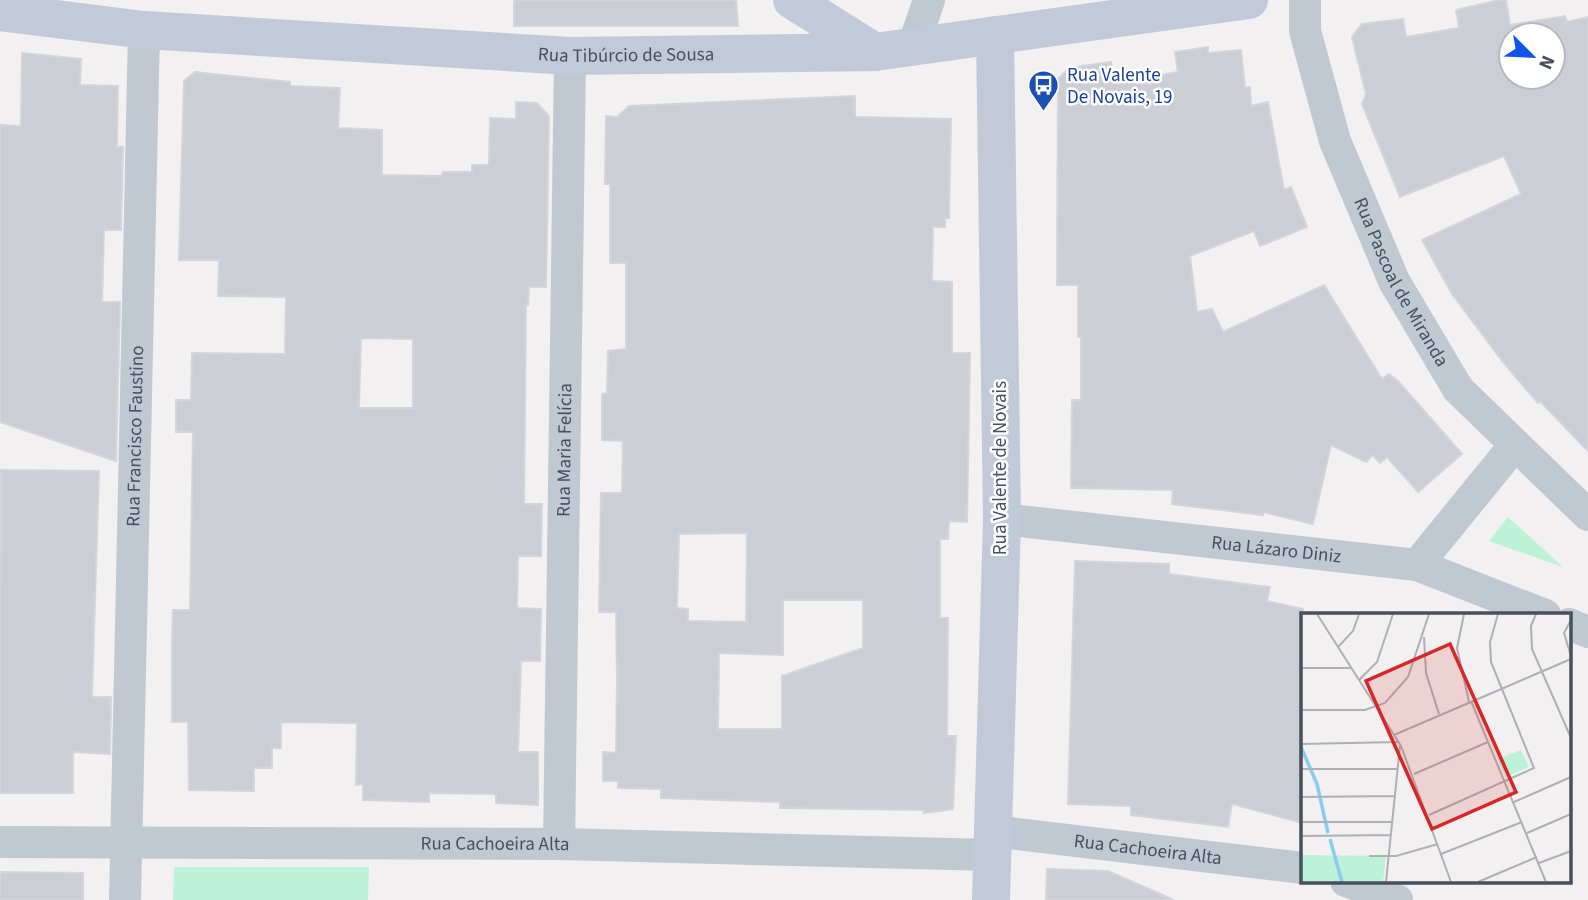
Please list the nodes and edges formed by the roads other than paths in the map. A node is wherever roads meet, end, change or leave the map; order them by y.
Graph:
1 (792, 0) edge
2 (929, 0) edge
3 (1249, 0) edge
4 (1305, 0) edge
5 (0, 12) edge
6 (144, 30) junction
7 (995, 35) junction
8 (913, 47) junction
9 (874, 51) junction
10 (570, 55) junction
11 (1514, 446) junction
12 (1588, 515) edge
13 (1002, 519) junction
14 (1418, 565) junction
15 (1540, 613) edge
16 (1570, 624) edge
17 (1588, 632) edge
18 (0, 842) edge
19 (128, 843) junction
20 (991, 843) junction
21 (559, 844) junction
22 (1301, 868) edge
23 (1351, 883) edge
24 (125, 900) edge
25 (991, 900) edge
26 (1397, 900) edge

1 - 9 main road
2 - 8 street
3 - 7 main road, Rua Tibúrcio de Sousa
4 - 11 street, Rua Pascoal de Miranda
5 - 6 main road, Rua Tibúrcio de Sousa
6 - 10 main road, Rua Tibúrcio de Sousa
6 - 19 street, Rua Francisco Faustino
7 - 8 main road, Rua Tibúrcio de Sousa
7 - 13 main road, Rua Valente de Novais
8 - 9 main road, Rua Tibúrcio de Sousa
9 - 10 main road, Rua Tibúrcio de Sousa
10 - 21 street, Rua Maria Felícia
11 - 12 street, Rua Pascoal de Miranda
11 - 14 street
13 - 14 street, Rua Lázaro Diniz
13 - 20 main road, Rua Valente de Novais
14 - 15 street, Rua Lázaro Diniz
16 - 17 street
18 - 19 street, Rua Cachoeira Alta
19 - 21 street, Rua Cachoeira Alta
19 - 24 street, Rua Francisco Faustino
20 - 21 street, Rua Cachoeira Alta
20 - 22 street, Rua Cachoeira Alta
20 - 25 main road, Rua Valente de Novais
23 - 26 street

